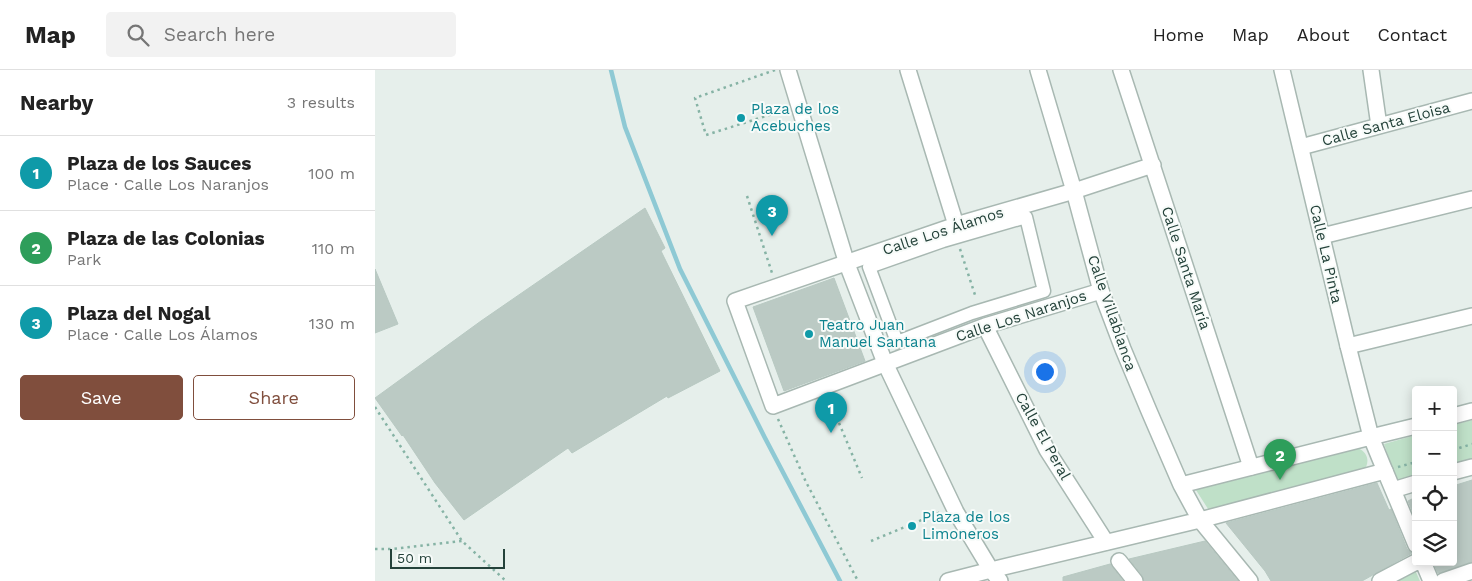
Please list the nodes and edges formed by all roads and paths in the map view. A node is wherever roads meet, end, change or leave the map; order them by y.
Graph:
1 (776, 70) edge
2 (788, 70) edge
3 (908, 70) edge
4 (1037, 70) edge
5 (1121, 70) edge
6 (1282, 70) edge
7 (1371, 70) edge
8 (1472, 101) edge
9 (799, 106) junction
10 (1379, 126) junction
11 (1301, 147) junction
12 (1153, 166) junction
13 (1074, 191) junction
14 (747, 196) dead end
15 (1472, 199) edge
16 (956, 231) junction
17 (1322, 236) junction
18 (847, 264) junction
19 (777, 287) junction
20 (1101, 291) junction
21 (980, 311) junction
22 (1472, 316) edge
23 (985, 326) junction
24 (1348, 346) junction
25 (885, 363) junction
26 (824, 386) junction
27 (773, 406) junction
28 (375, 407) edge
29 (1472, 411) edge
30 (1457, 415) edge
31 (1412, 427) edge
32 (1371, 438) junction
33 (1472, 444) edge
34 (1457, 449) edge
35 (1251, 467) junction
36 (1472, 467) edge
37 (1385, 471) junction
38 (1457, 471) edge
39 (862, 478) dead end
40 (1412, 484) edge
41 (1181, 485) junction
42 (1393, 490) junction
43 (954, 506) junction
44 (1200, 520) junction
45 (1412, 535) edge
46 (462, 541) junction
47 (871, 541) dead end
48 (1106, 542) junction
49 (375, 549) edge
50 (1119, 561) dead end
51 (1412, 564) edge
52 (1425, 566) edge
53 (1472, 570) edge
54 (996, 576) edge
55 (506, 581) edge
56 (858, 581) edge
57 (948, 581) edge
58 (1135, 581) edge
59 (1250, 581) edge
60 (1380, 581) edge
61 (1431, 581) edge
62 (1443, 581) edge

1 - 9 path
2 - 9 street
3 - 16 street
4 - 13 street, Calle Villablanca
5 - 12 street, Calle Santa María
6 - 11 street, Calle La Pinta
7 - 10 street
8 - 10 street, Calle Santa Eloisa
9 - 18 street
10 - 11 street, Calle Santa Eloisa
11 - 17 street, Calle La Pinta
12 - 13 street, Calle Los Álamos
12 - 35 street, Calle Santa María
13 - 16 street, Calle Los Álamos
13 - 20 street, Calle Villablanca
14 - 19 path
15 - 17 street
16 - 18 street, Calle Los Álamos
16 - 21 path
16 - 21 street
16 - 21 street
17 - 24 street, Calle La Pinta
18 - 19 street, Calle Los Álamos
18 - 25 street
19 - 27 street, Calle Los Álamos
20 - 23 street, Calle Los Naranjos
20 - 41 street, Calle Villablanca
22 - 24 street
23 - 25 street, Calle Los Naranjos
23 - 48 street, Calle El Peral
24 - 32 street, Calle La Pinta
25 - 26 street, Calle Los Naranjos
25 - 43 street
26 - 27 street, Calle Los Naranjos
26 - 39 path
27 - 56 path
28 - 46 path
29 - 30 street
31 - 32 street
32 - 35 street
32 - 37 street, Calle La Pinta
33 - 34 path
35 - 41 street
36 - 38 street
37 - 42 street, Calle La Pinta
37 - 44 street
40 - 42 street
41 - 44 street, Calle Villablanca
42 - 45 street, Calle La Pinta
43 - 47 path
43 - 54 street
44 - 48 street
44 - 59 street, Calle Villablanca
46 - 49 path
46 - 55 path
48 - 54 street
50 - 58 street
51 - 60 street
52 - 61 street
53 - 62 street
54 - 57 street

